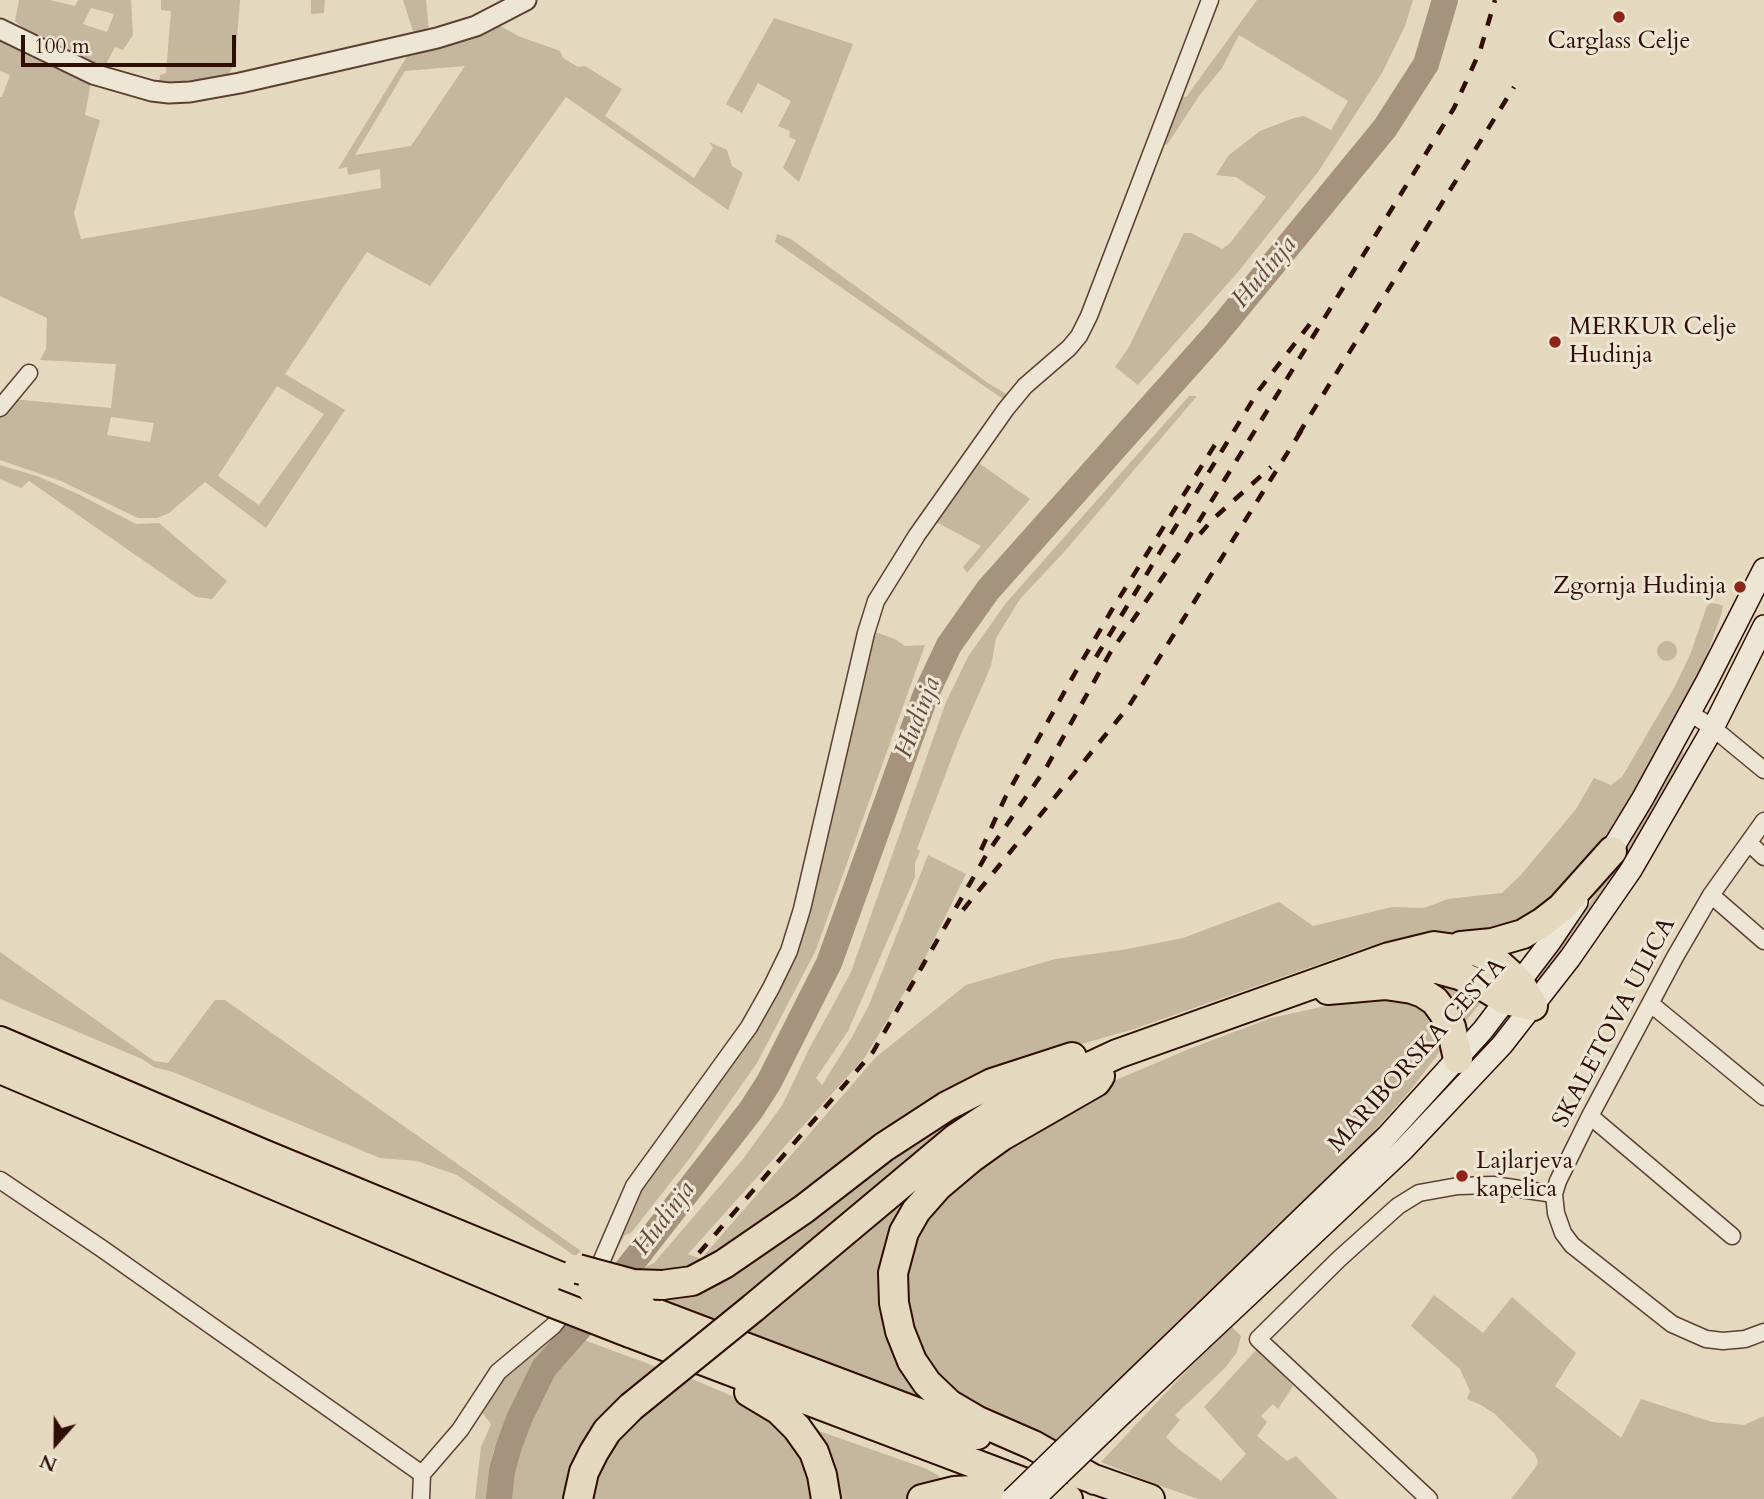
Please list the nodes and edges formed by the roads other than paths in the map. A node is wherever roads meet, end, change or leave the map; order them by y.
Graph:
1 (526, 0) edge
2 (1210, 0) edge
3 (0, 29) edge
4 (29, 373) dead end
5 (0, 408) edge
6 (1764, 569) edge
7 (1764, 626) edge
8 (1690, 713) junction
9 (1713, 728) junction
10 (1764, 770) edge
11 (1764, 821) edge
12 (1749, 843) junction
13 (1612, 850) junction
14 (1764, 856) edge
15 (1711, 895) junction
16 (1764, 941) edge
17 (1451, 947) junction
18 (1363, 966) junction
19 (1520, 996) junction
20 (1266, 999) junction
21 (1651, 1003) junction
22 (0, 1041) edge
23 (1130, 1049) junction
24 (1458, 1059) junction
25 (0, 1069) edge
26 (1764, 1097) edge
27 (1590, 1116) junction
28 (0, 1180) edge
29 (1554, 1194) junction
30 (1732, 1236) dead end
31 (575, 1275) junction
32 (636, 1321) junction
33 (1764, 1332) edge
34 (717, 1367) junction
35 (1118, 1407) junction
36 (422, 1474) junction
37 (1095, 1480) junction
38 (421, 1499) edge
39 (578, 1499) edge
40 (826, 1499) edge
41 (922, 1499) edge
42 (1012, 1499) edge
43 (1034, 1499) edge
44 (1053, 1499) edge
45 (1068, 1499) edge
46 (1150, 1499) edge
47 (1429, 1499) edge

1 - 3 street
2 - 36 street
4 - 5 street
6 - 8 main road, MARIBORSKA CESTA
7 - 9 main road, MARIBORSKA CESTA
8 - 9 street
8 - 13 main road, MARIBORSKA CESTA
9 - 10 street
9 - 19 main road, MARIBORSKA CESTA
11 - 12 street, SKALETOVA ULICA
12 - 14 street
12 - 15 street, SKALETOVA ULICA
13 - 17 highway
13 - 19 main road, MARIBORSKA CESTA
15 - 16 street
15 - 21 street, SKALETOVA ULICA
17 - 18 highway
17 - 19 highway
18 - 19 highway
18 - 20 highway
19 - 24 main road, MARIBORSKA CESTA
19 - 35 main road, MARIBORSKA CESTA
20 - 23 highway
20 - 24 highway
21 - 26 street
21 - 27 street, SKALETOVA ULICA
22 - 31 highway
23 - 31 highway, bridge
23 - 37 highway
23 - 39 highway, bridge
24 - 35 main road, MARIBORSKA CESTA
25 - 32 highway, bridge
27 - 29 street, SKALETOVA ULICA
27 - 30 street
28 - 36 street
29 - 33 street
29 - 47 street
31 - 32 highway, bridge
32 - 34 highway
32 - 37 highway
34 - 40 highway
34 - 45 highway
35 - 42 main road, MARIBORSKA CESTA, bridge
35 - 43 main road, MARIBORSKA CESTA, bridge
36 - 38 street
37 - 46 highway
41 - 44 highway

